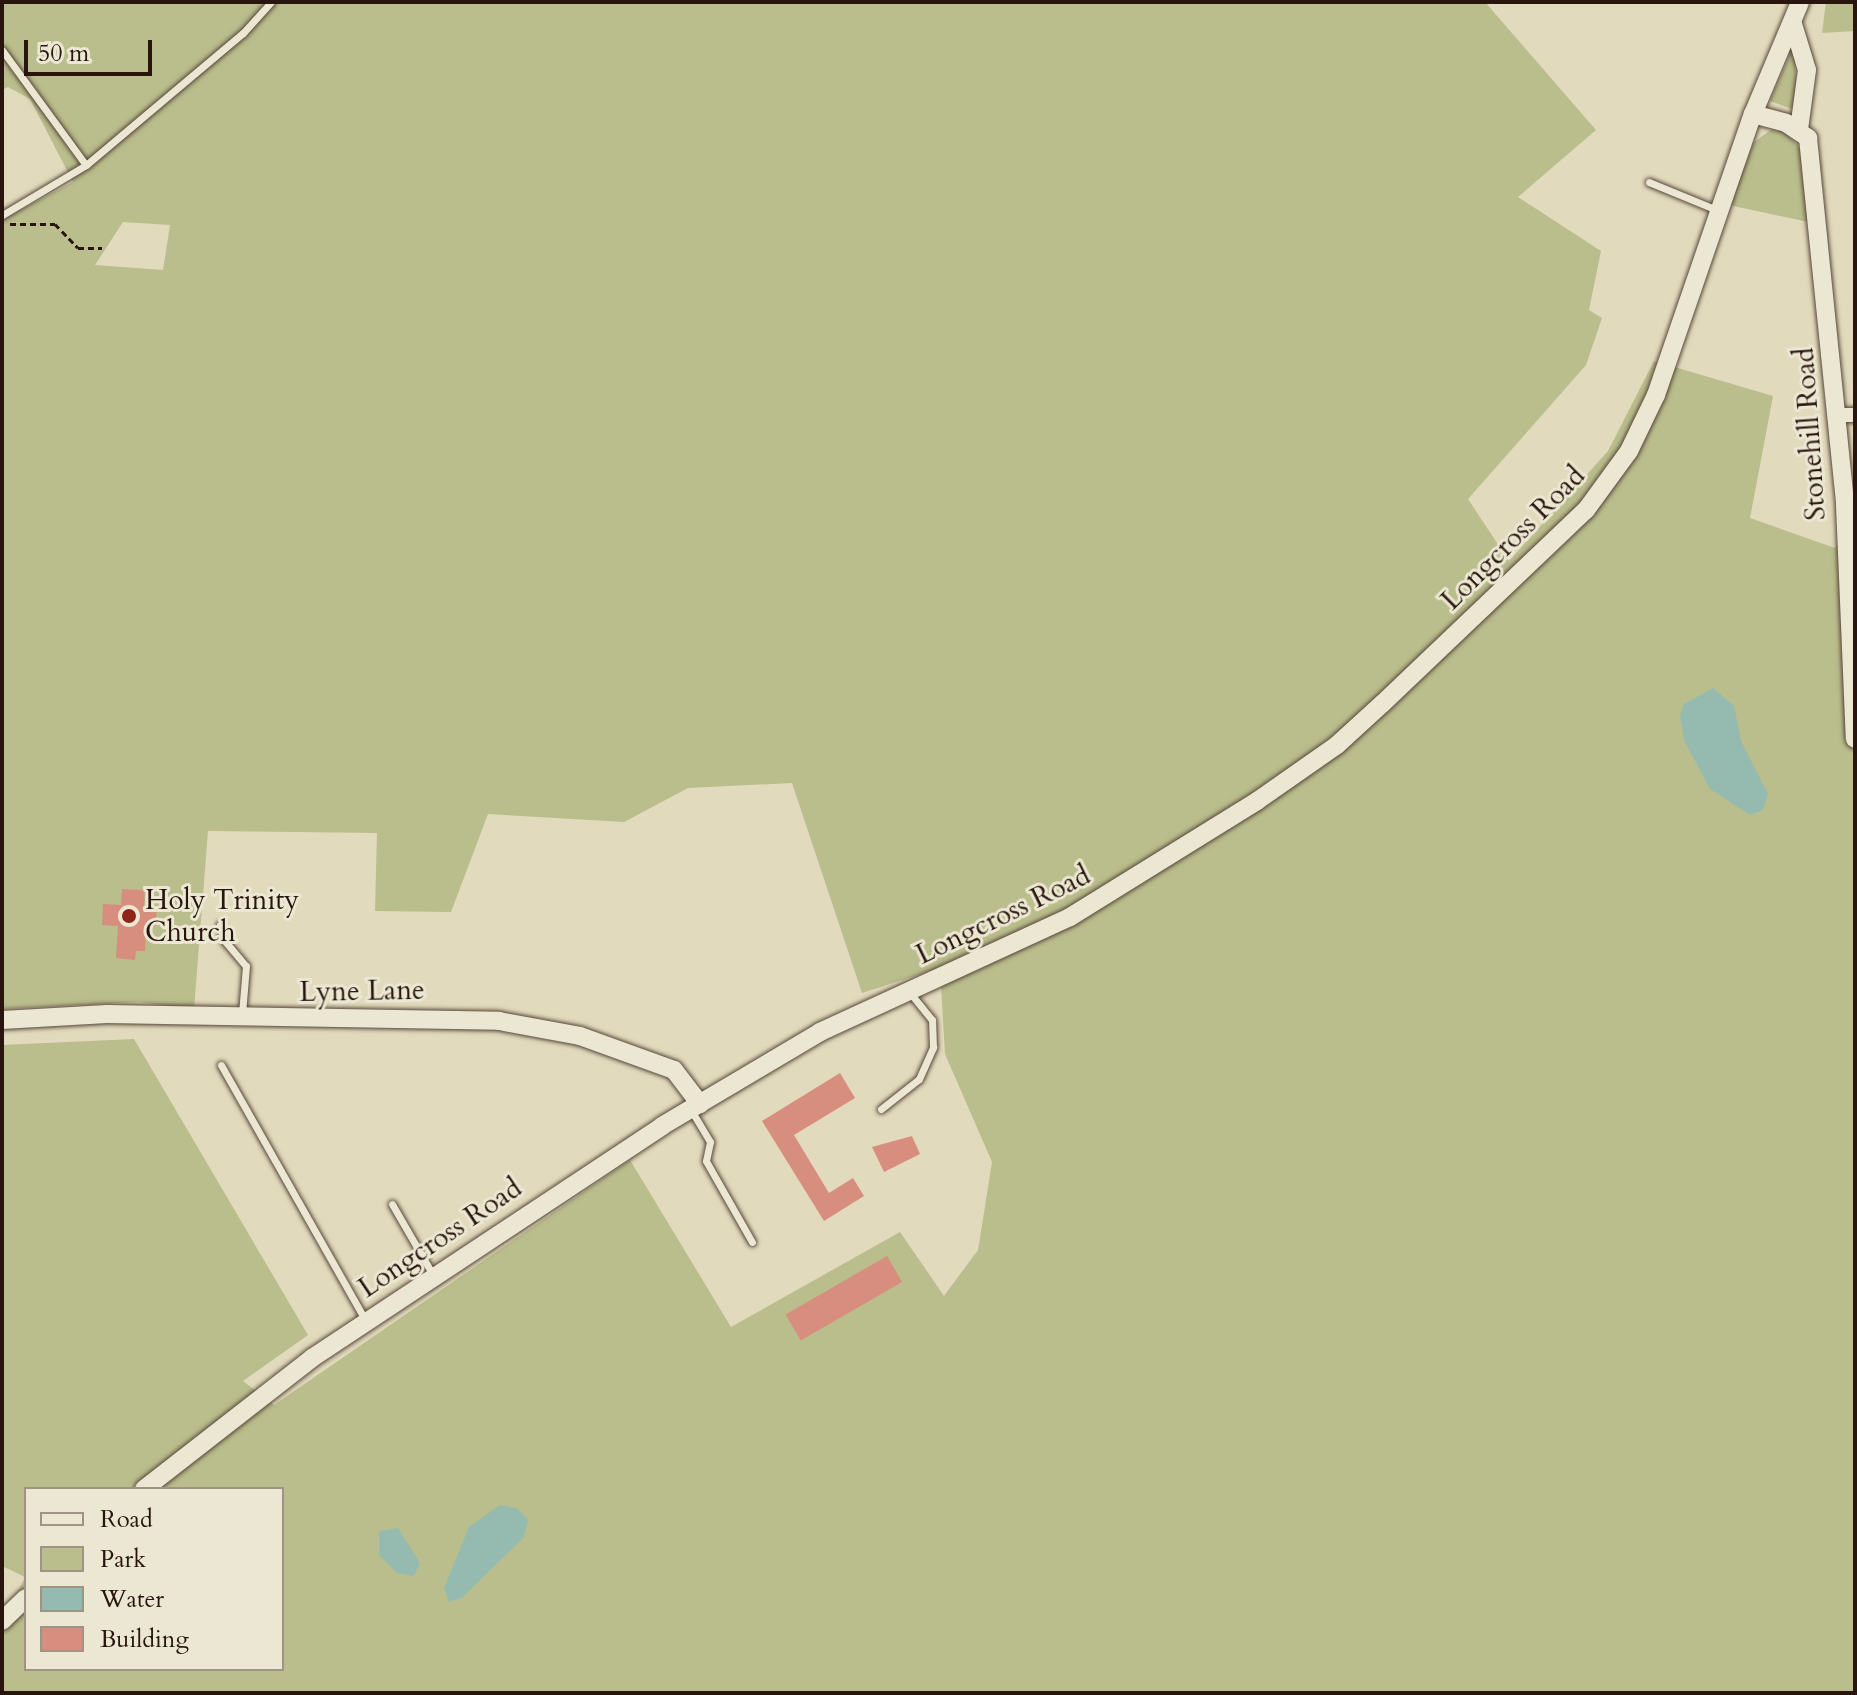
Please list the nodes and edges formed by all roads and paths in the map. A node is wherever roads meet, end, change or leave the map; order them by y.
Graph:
1 (271, 2) edge
2 (1800, 2) edge
3 (1793, 24) junction
4 (2, 50) edge
5 (1753, 114) junction
6 (1799, 129) junction
7 (86, 165) junction
8 (1649, 182) dead end
9 (2, 215) edge
10 (1715, 218) junction
11 (2, 225) edge
12 (102, 248) dead end
13 (1846, 415) edge
14 (1853, 667) edge
15 (1855, 739) edge
16 (220, 925) dead end
17 (910, 992) junction
18 (2, 1020) edge
19 (241, 1020) junction
20 (221, 1065) dead end
21 (695, 1106) junction
22 (881, 1109) dead end
23 (392, 1204) dead end
24 (752, 1242) dead end
25 (433, 1275) junction
26 (366, 1321) junction
27 (146, 1487) edge
28 (24, 1600) edge
29 (2, 1621) edge

1 - 7 lane
2 - 3 main road, Longcross Road
3 - 5 main road, Longcross Road
3 - 6 main road, Stonehill Road
4 - 7 lane
5 - 6 main road
5 - 10 main road, Longcross Road
6 - 13 main road, Stonehill Road
7 - 9 lane
8 - 10 lane
10 - 17 main road, Longcross Road
11 - 12 path
13 - 14 main road, Stonehill Road
14 - 15 main road, Stonehill Road
16 - 19 lane
17 - 21 main road, Longcross Road
17 - 22 lane
18 - 19 main road, Lyne Lane
19 - 21 main road, Lyne Lane
20 - 26 lane
21 - 24 lane
21 - 25 main road, Longcross Road
23 - 25 lane
25 - 26 main road, Longcross Road
26 - 27 main road, Longcross Road
28 - 29 main road

